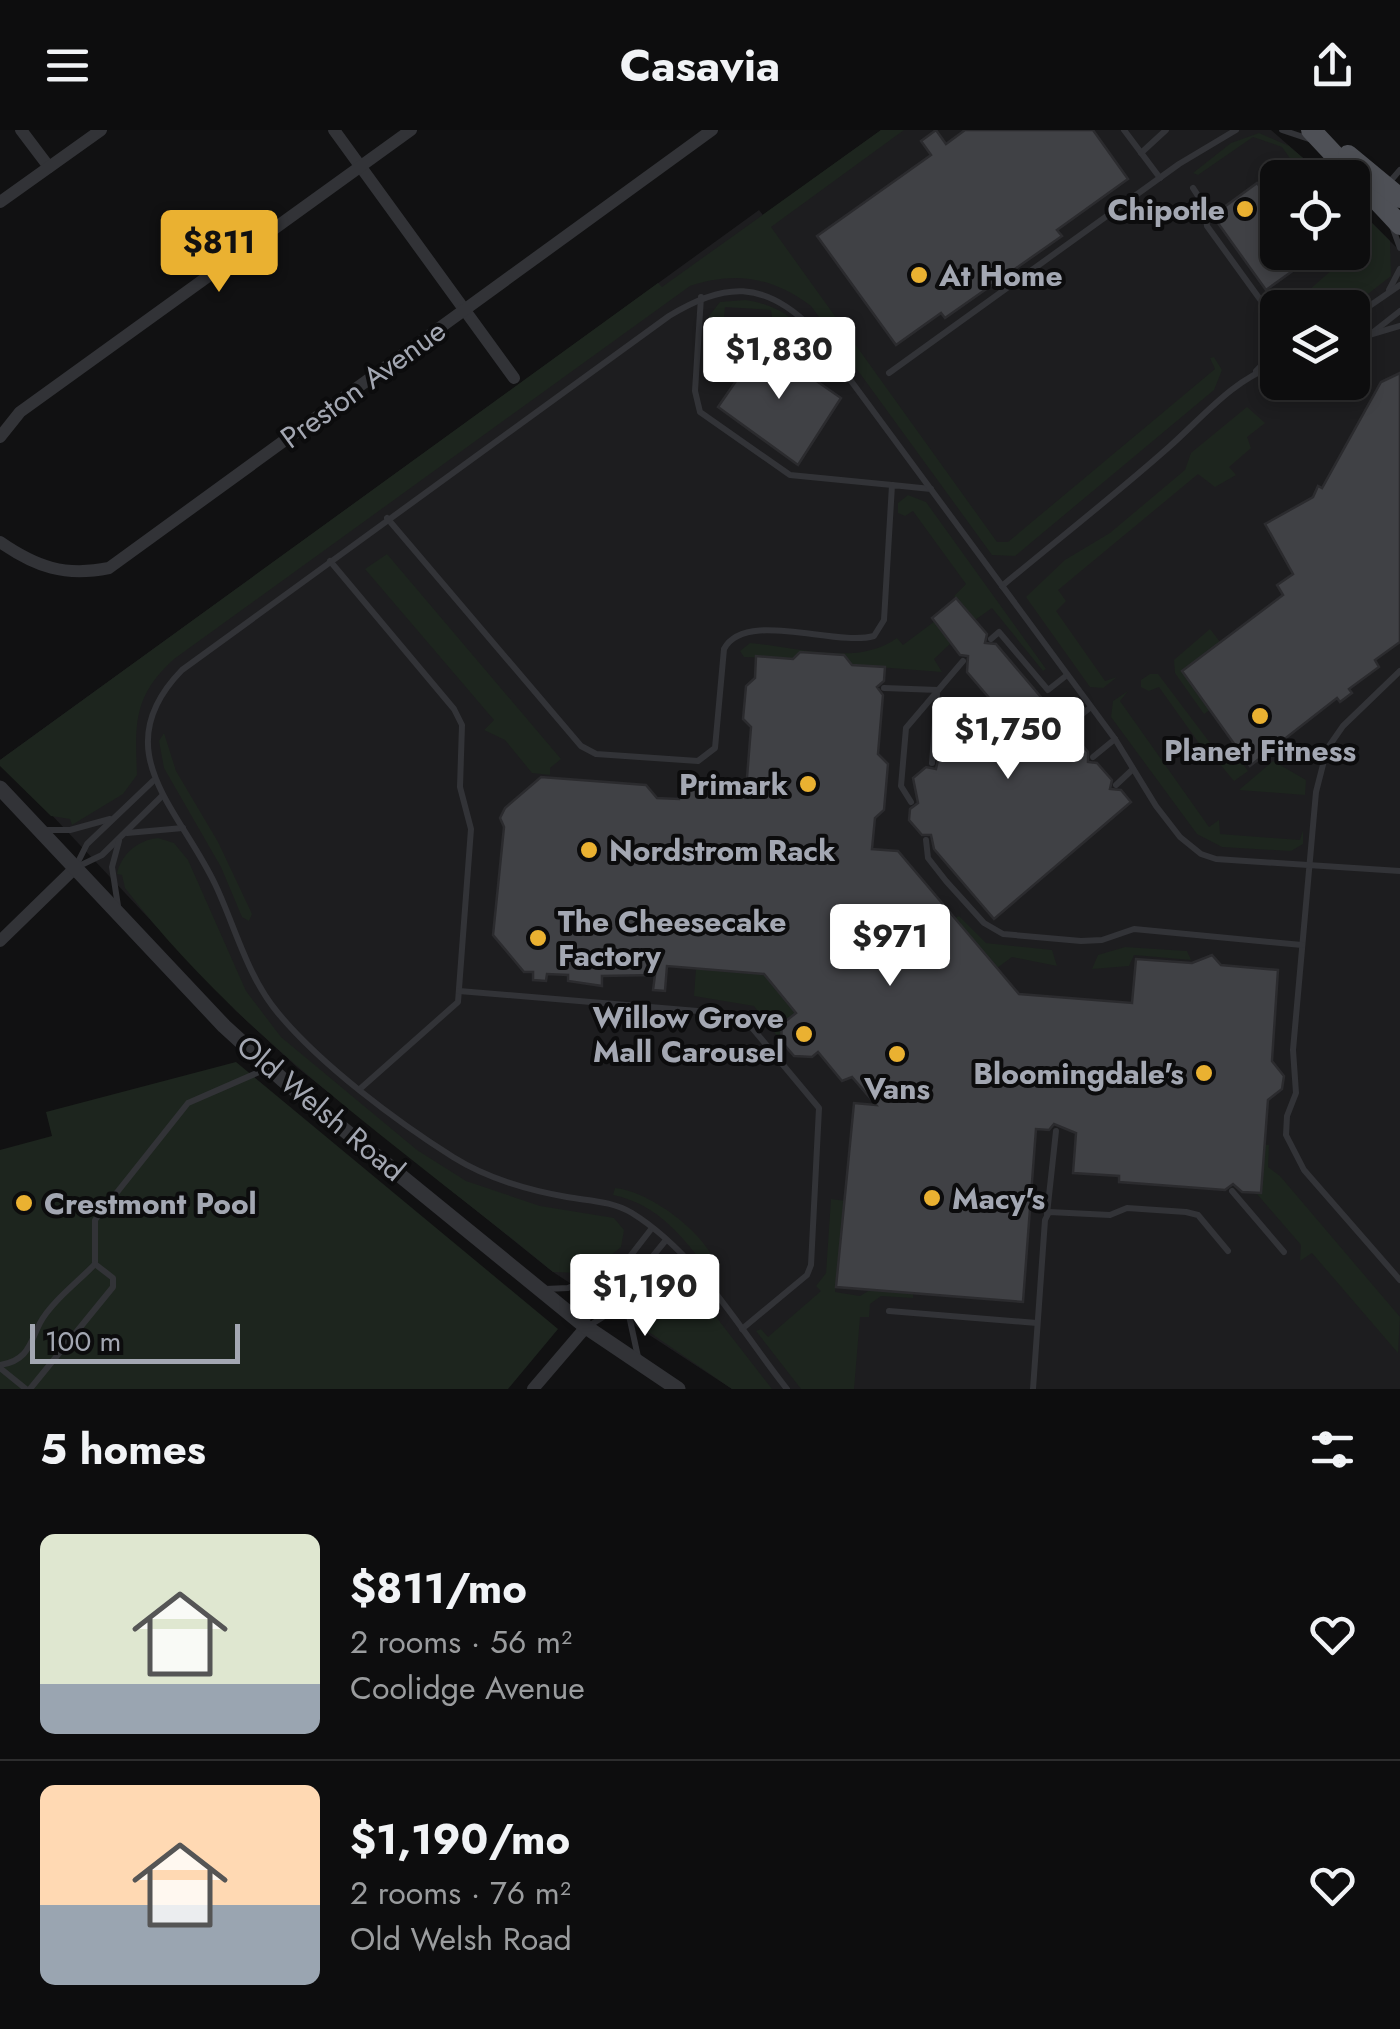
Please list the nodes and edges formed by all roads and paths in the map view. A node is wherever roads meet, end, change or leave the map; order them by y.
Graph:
1 (21, 130) edge
2 (100, 130) edge
3 (334, 130) edge
4 (411, 130) edge
5 (712, 130) edge
6 (1124, 130) edge
7 (1166, 130) edge
8 (1220, 130) edge
9 (1236, 130) edge
10 (1282, 130) edge
11 (1316, 135) edge
12 (1214, 140) junction
13 (1141, 153) junction
14 (360, 166) junction
15 (49, 167) junction
16 (1160, 178) junction
17 (1193, 188) dead end
18 (1394, 198) edge
19 (0, 202) edge
20 (1400, 248) edge
21 (1400, 269) edge
22 (1400, 286) edge
23 (701, 296) junction
24 (1386, 296) junction
25 (1260, 299) edge
26 (1370, 306) edge
27 (466, 310) junction
28 (1400, 310) edge
29 (1400, 326) edge
30 (1370, 335) edge
31 (1370, 336) edge
32 (1260, 367) edge
33 (1260, 370) edge
34 (1255, 372) junction
35 (889, 373) dead end
36 (514, 378) dead end
37 (0, 438) edge
38 (892, 485) junction
39 (932, 489) junction
40 (387, 518) junction
41 (0, 542) edge
42 (330, 562) junction
43 (1002, 586) junction
44 (991, 638) dead end
45 (1023, 661) junction
46 (962, 662) dead end
47 (1016, 667) dead end
48 (1400, 671) edge
49 (1066, 675) junction
50 (884, 688) dead end
51 (938, 692) junction
52 (1091, 707) junction
53 (1066, 726) dead end
54 (1115, 739) junction
55 (1093, 758) dead end
56 (932, 763) dead end
57 (1134, 769) junction
58 (153, 781) junction
59 (1116, 785) dead end
60 (0, 788) edge
61 (162, 796) junction
62 (910, 802) dead end
63 (112, 819) junction
64 (183, 828) junction
65 (41, 830) junction
66 (123, 835) junction
67 (926, 840) dead end
68 (1310, 864) junction
69 (76, 867) junction
70 (1400, 870) edge
71 (120, 912) junction
72 (0, 941) edge
73 (1302, 944) junction
74 (459, 992) junction
75 (270, 1068) junction
76 (361, 1088) junction
77 (1056, 1131) dead end
78 (1232, 1191) dead end
79 (1047, 1214) junction
80 (652, 1228) junction
81 (666, 1240) junction
82 (1228, 1251) dead end
83 (1284, 1252) dead end
84 (96, 1264) junction
85 (624, 1265) junction
86 (1400, 1280) edge
87 (630, 1285) junction
88 (539, 1289) junction
89 (889, 1311) dead end
90 (1038, 1323) junction
91 (586, 1327) junction
92 (742, 1330) junction
93 (640, 1363) junction
94 (0, 1367) edge
95 (28, 1389) edge
96 (533, 1389) edge
97 (678, 1389) edge
98 (787, 1389) edge
99 (1032, 1389) edge

1 - 15 street
2 - 15 street
3 - 14 street
4 - 14 street
5 - 27 street, Preston Avenue
6 - 13 lane
7 - 13 lane
8 - 12 lane
9 - 12 lane
10 - 11 lane
11 - 18 main road
12 - 16 lane
13 - 16 lane
14 - 27 street
14 - 37 street
15 - 19 street
16 - 35 lane
17 - 25 lane
18 - 20 lane
21 - 24 lane
22 - 24 lane
23 - 38 lane
23 - 39 lane
23 - 40 lane
24 - 26 lane
27 - 36 street
27 - 41 street, Preston Avenue
28 - 30 lane
29 - 31 lane
32 - 34 lane
33 - 34 lane
34 - 43 lane
38 - 39 lane
38 - 40 lane
39 - 43 lane
40 - 42 lane
42 - 58 lane
42 - 74 lane
43 - 49 lane
44 - 45 lane
45 - 47 lane
45 - 49 lane
46 - 51 lane
48 - 68 lane
49 - 52 lane
50 - 51 lane
51 - 56 lane
51 - 62 lane
52 - 53 lane
52 - 54 lane
54 - 55 lane
54 - 57 lane
57 - 59 lane
57 - 68 lane
58 - 61 lane
58 - 63 lane
60 - 65 street, Old Welsh Road
61 - 64 lane
61 - 66 lane
63 - 65 lane
63 - 69 lane
64 - 66 lane
64 - 76 lane
65 - 69 street, Old Welsh Road
66 - 69 lane
66 - 71 lane
67 - 73 lane
68 - 70 lane
68 - 73 lane
69 - 71 street, Old Welsh Road
69 - 72 street
71 - 75 street, Old Welsh Road
73 - 86 lane
74 - 76 lane
74 - 92 lane
75 - 84 lane
75 - 88 street, Old Welsh Road
76 - 80 lane
77 - 79 lane
78 - 83 lane
79 - 82 lane
79 - 90 lane
80 - 81 lane
80 - 85 lane
81 - 87 lane
81 - 92 lane
84 - 94 lane
84 - 95 lane
85 - 88 lane
85 - 91 lane
87 - 91 lane
87 - 93 lane
88 - 91 street, Old Welsh Road
89 - 90 lane
90 - 99 lane
91 - 93 street, Old Welsh Road
91 - 96 street
92 - 98 lane
93 - 97 street, Old Welsh Road
94 - 95 lane

